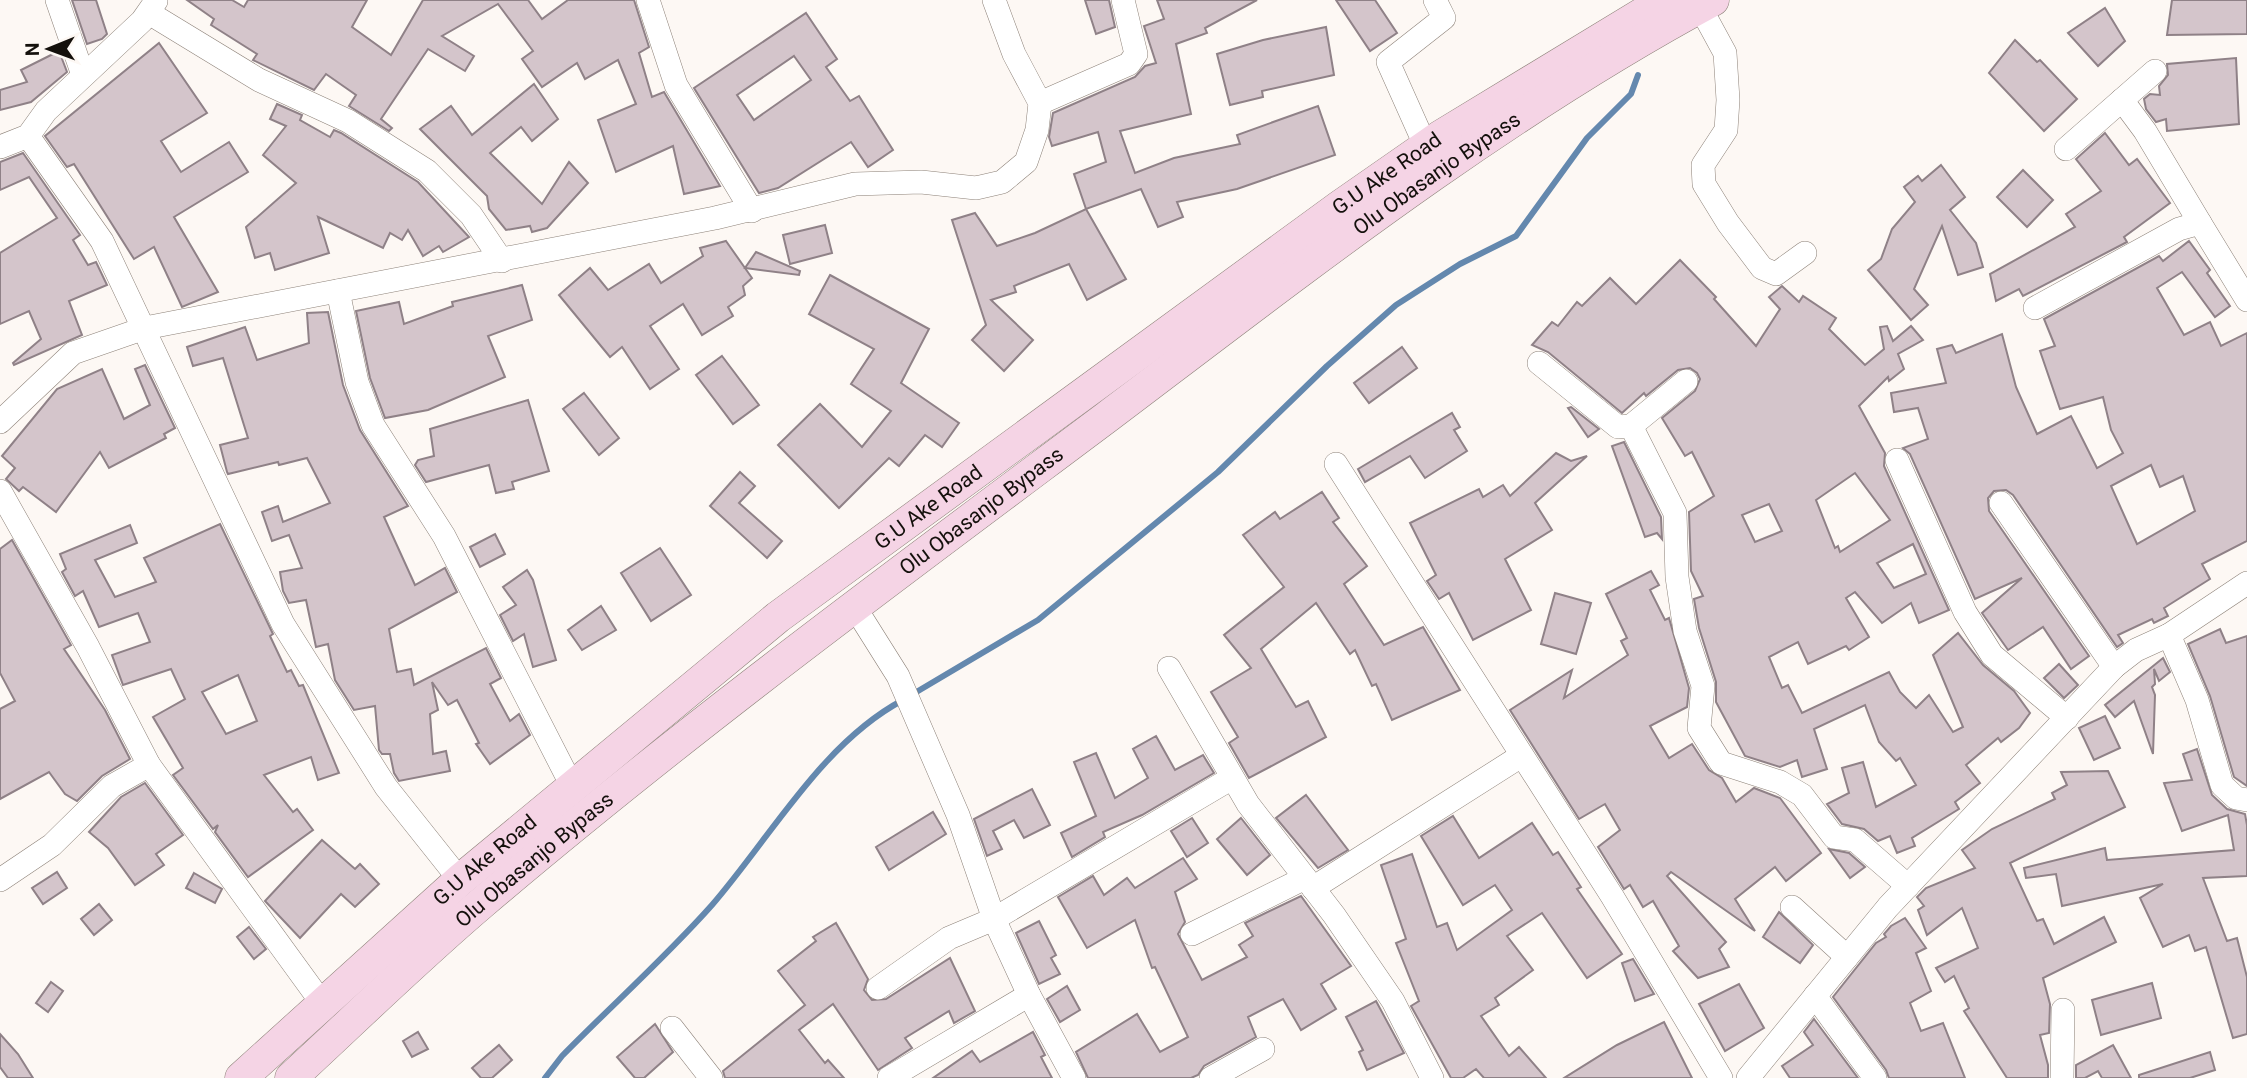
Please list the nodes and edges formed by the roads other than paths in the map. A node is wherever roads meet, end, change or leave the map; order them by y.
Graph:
1 (57, 0) edge
2 (648, 0) edge
3 (994, 0) edge
4 (1123, 0) edge
5 (1435, 0) edge
6 (1665, 0) edge
7 (1706, 4) edge
8 (153, 6) edge
9 (2155, 71) dead end
10 (83, 75) junction
11 (2122, 100) junction
12 (1040, 103) junction
13 (28, 136) junction
14 (0, 147) edge
15 (1426, 147) junction
16 (2066, 149) dead end
17 (752, 211) junction
18 (2200, 223) junction
19 (1805, 253) dead end
20 (502, 261) junction
21 (338, 291) junction
22 (2247, 300) edge
23 (2035, 308) dead end
24 (145, 328) junction
25 (1539, 363) dead end
26 (1686, 381) dead end
27 (0, 422) edge
28 (1631, 426) junction
29 (1897, 460) dead end
30 (1336, 464) dead end
31 (0, 491) edge
32 (2001, 503) dead end
33 (2247, 583) edge
34 (2237, 595) edge
35 (854, 606) junction
36 (2169, 635) junction
37 (2114, 667) junction
38 (1169, 668) dead end
39 (2067, 718) junction
40 (1521, 756) junction
41 (149, 765) junction
42 (1232, 778) junction
43 (572, 786) junction
44 (2247, 800) edge
45 (0, 880) edge
46 (460, 880) junction
47 (1309, 883) junction
48 (1908, 886) junction
49 (1792, 907) dead end
50 (994, 919) junction
51 (1192, 934) dead end
52 (1847, 957) junction
53 (878, 988) dead end
54 (1029, 995) junction
55 (1815, 996) junction
56 (322, 1003) junction
57 (2063, 1010) dead end
58 (672, 1028) dead end
59 (1263, 1049) dead end
60 (241, 1078) edge
61 (291, 1078) edge
62 (711, 1078) edge
63 (889, 1078) edge
64 (1074, 1078) edge
65 (1211, 1078) edge
66 (1432, 1078) edge
67 (1721, 1078) edge
68 (1748, 1078) edge
69 (1875, 1078) edge
70 (2062, 1078) edge

1 - 10 street
2 - 17 street
3 - 12 street
4 - 12 street
5 - 15 street
6 - 15 main road, G.U Ake Road
7 - 19 street
7 - 35 main road, Olu Obasanjo Bypass
8 - 10 street
8 - 20 street
9 - 11 street
10 - 13 street
11 - 16 street
11 - 18 street
12 - 17 street
13 - 14 street
13 - 24 street
15 - 43 main road, G.U Ake Road
17 - 20 street
18 - 22 street
18 - 23 street
20 - 21 street
21 - 24 street
21 - 43 street
24 - 27 street
24 - 46 street
25 - 28 street
26 - 28 street
28 - 48 street
29 - 39 street
30 - 40 street
31 - 41 street
32 - 37 street
33 - 34 street
34 - 36 street
35 - 50 street
35 - 61 main road, Olu Obasanjo Bypass
36 - 37 street
36 - 44 street
37 - 39 street
38 - 42 street
39 - 48 street
40 - 47 street
40 - 67 street
41 - 45 street
41 - 56 street
42 - 47 street
42 - 50 street
43 - 46 main road, G.U Ake Road
46 - 56 main road, G.U Ake Road
47 - 51 street
47 - 66 street
48 - 52 street
49 - 52 street
50 - 53 street
50 - 54 street
52 - 55 street
54 - 63 street
54 - 64 street
55 - 68 street
55 - 69 street
56 - 60 main road, G.U Ake Road
57 - 70 street
58 - 62 street
59 - 65 street

